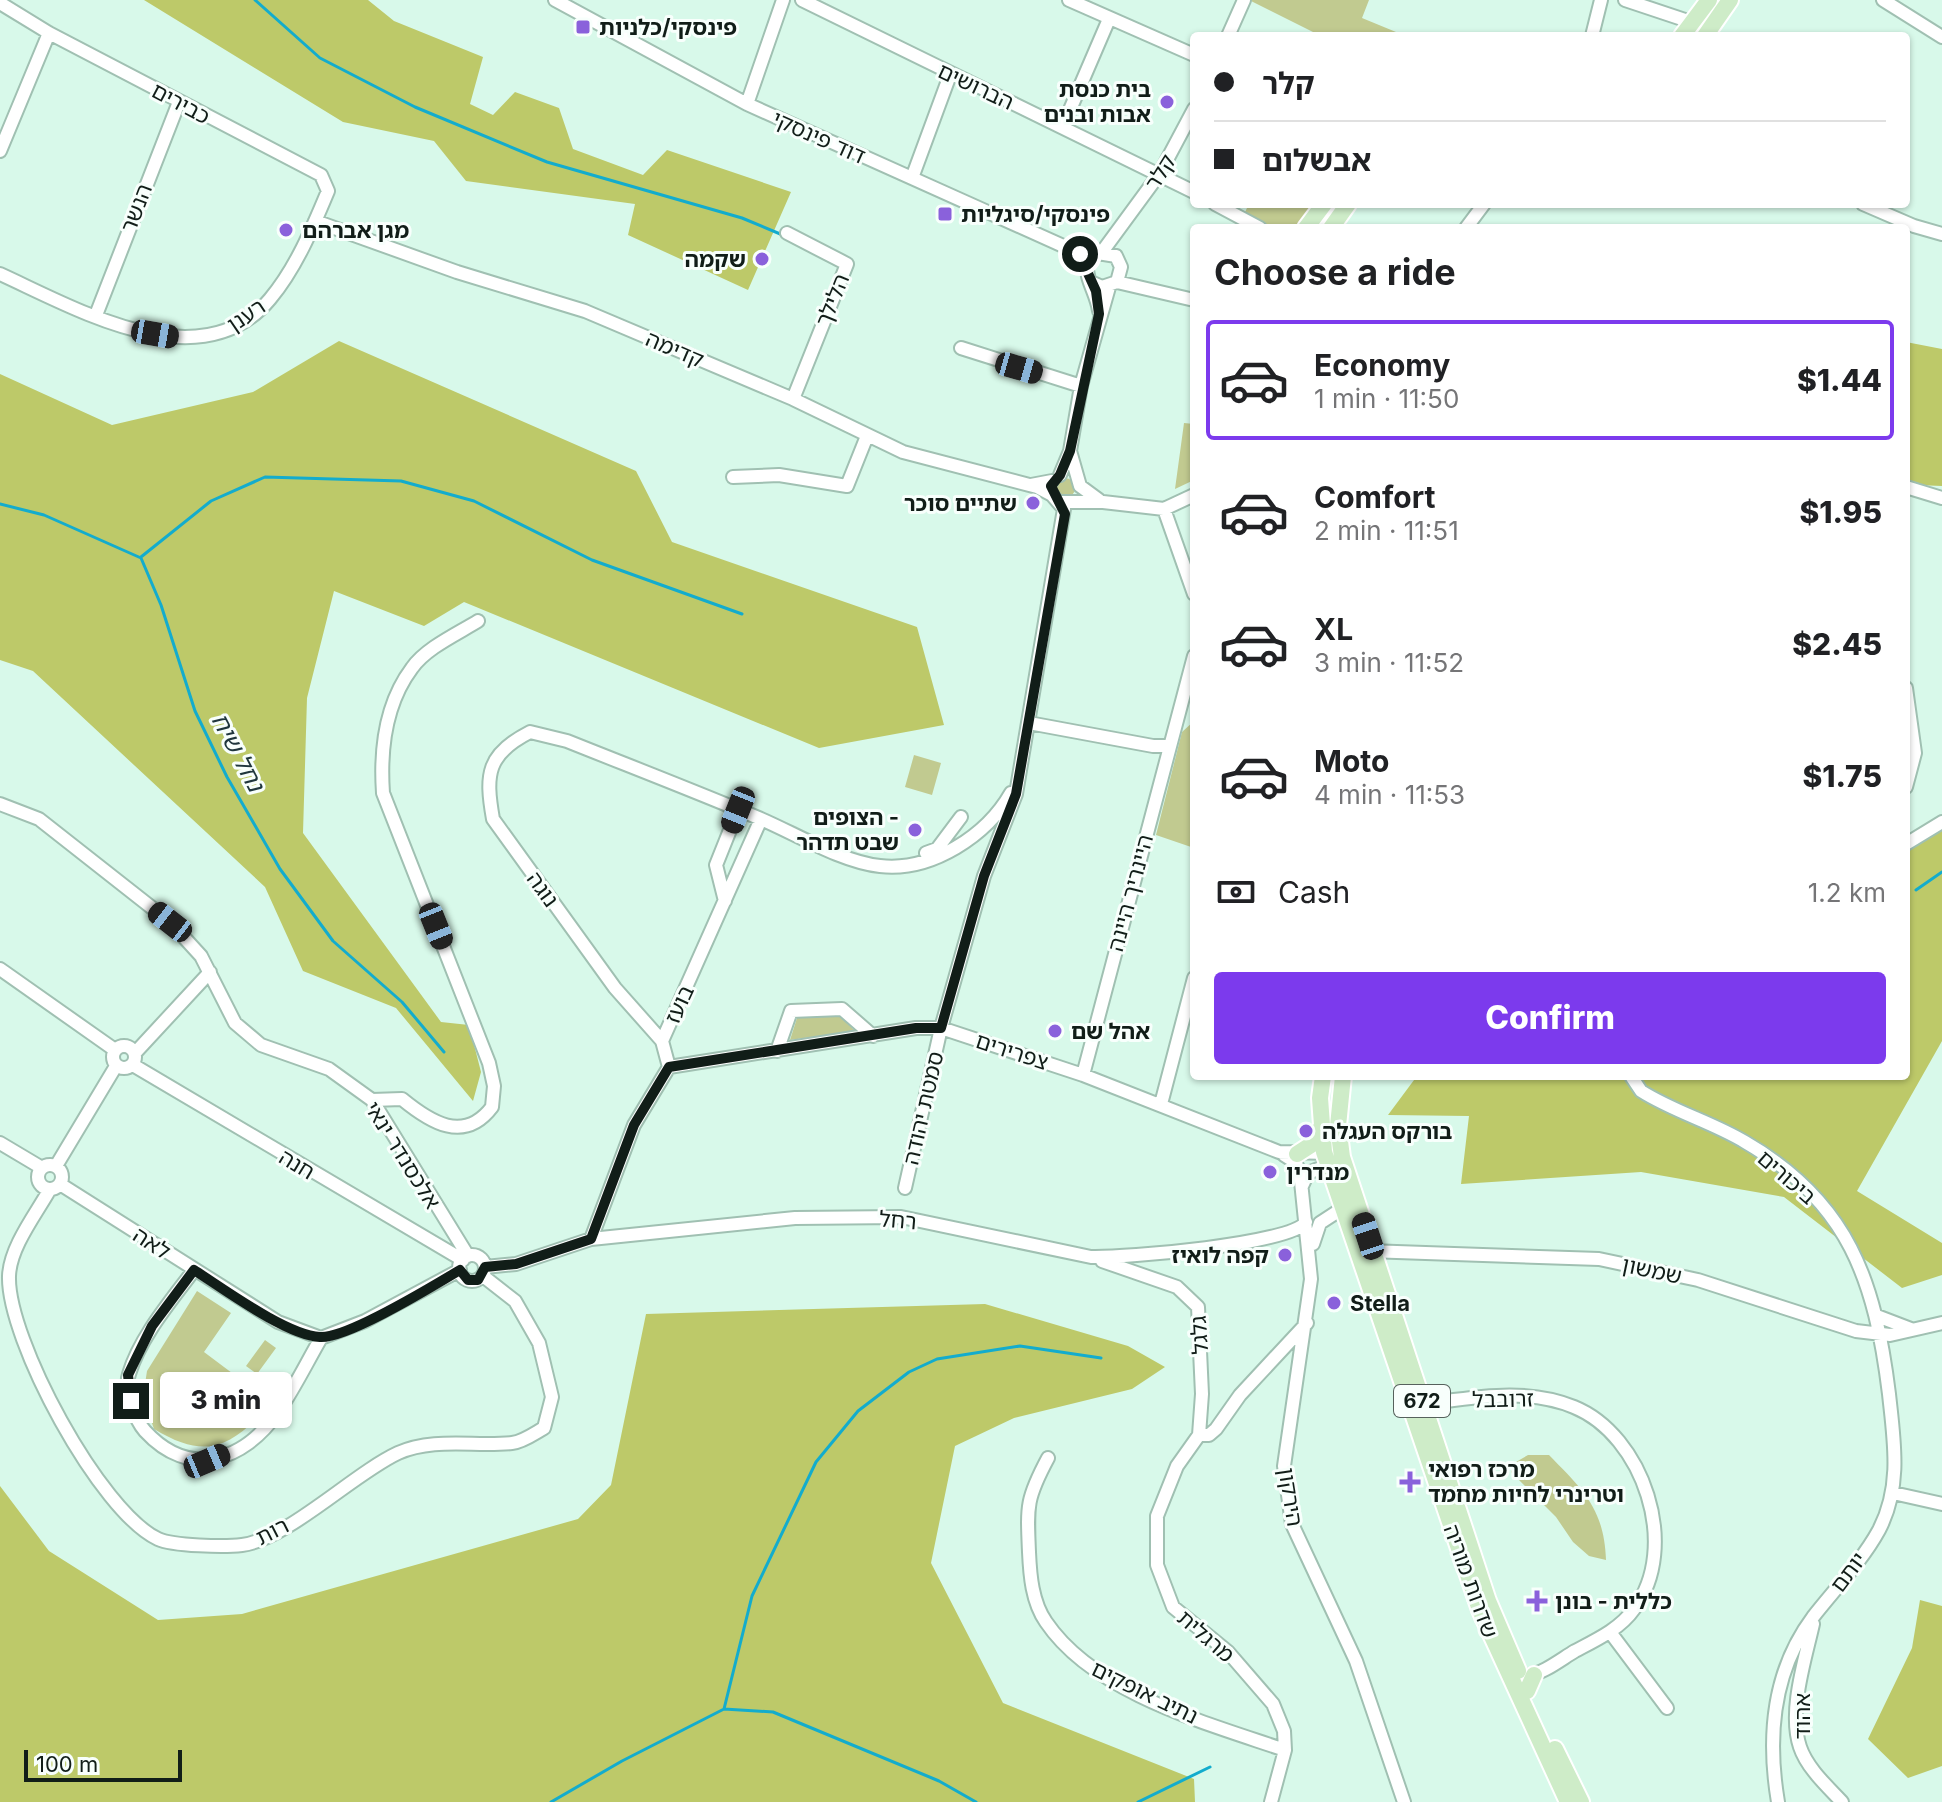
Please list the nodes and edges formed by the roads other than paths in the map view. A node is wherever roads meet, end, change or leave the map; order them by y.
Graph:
1 (555, 0) edge
2 (783, 0) edge
3 (802, 0) edge
4 (1069, 0) edge
5 (1244, 0) edge
6 (1625, 0) edge
7 (1709, 0) edge
8 (1730, 0) edge
9 (1883, 0) edge
10 (0, 3) edge
11 (1598, 3) edge
12 (1109, 19) junction
13 (1699, 30) edge
14 (1230, 32) edge
15 (1593, 32) edge
16 (49, 33) junction
17 (1942, 37) edge
18 (1190, 53) edge
19 (950, 75) junction
20 (179, 102) junction
21 (747, 104) junction
22 (1190, 117) edge
23 (1063, 126) junction
24 (0, 151) edge
25 (1160, 173) junction
26 (912, 178) junction
27 (1190, 190) edge
28 (1222, 208) edge
29 (1872, 208) edge
30 (315, 221) junction
31 (1252, 224) edge
32 (1909, 224) edge
33 (1910, 224) edge
34 (1121, 231) junction
35 (787, 233) dead end
36 (1942, 234) edge
37 (1096, 255) junction
38 (1116, 256) junction
39 (0, 274) edge
40 (1093, 283) junction
41 (1113, 284) junction
42 (1190, 299) edge
43 (1099, 314) junction
44 (96, 315) junction
45 (961, 348) dead end
46 (1081, 386) junction
47 (793, 399) junction
48 (867, 436) junction
49 (1070, 451) junction
50 (733, 477) dead end
51 (1056, 478) junction
52 (1077, 482) junction
53 (1031, 485) junction
54 (1910, 488) edge
55 (1190, 497) edge
56 (1942, 498) edge
57 (1061, 500) junction
58 (1103, 502) junction
59 (1164, 509) junction
60 (1190, 583) edge
61 (478, 621) dead end
62 (1190, 670) edge
63 (1190, 707) edge
64 (1178, 712) junction
65 (1910, 717) edge
66 (1029, 723) junction
67 (1169, 746) junction
68 (1910, 772) edge
69 (1016, 794) junction
70 (0, 804) edge
71 (738, 810) junction
72 (961, 817) dead end
73 (761, 819) junction
74 (1942, 822) edge
75 (1910, 842) edge
76 (872, 864) junction
77 (725, 901) junction
78 (0, 969) edge
79 (210, 972) junction
80 (1190, 993) edge
81 (941, 1028) junction
82 (873, 1036) junction
83 (662, 1041) junction
84 (115, 1050) junction
85 (777, 1051) junction
86 (134, 1059) junction
87 (116, 1066) junction
88 (669, 1067) junction
89 (1083, 1075) junction
90 (1323, 1080) edge
91 (1343, 1080) edge
92 (1635, 1080) edge
93 (372, 1100) junction
94 (1161, 1104) junction
95 (1321, 1127) junction
96 (0, 1143) edge
97 (1288, 1153) junction
98 (1331, 1158) junction
99 (56, 1166) junction
100 (42, 1168) junction
101 (55, 1186) junction
102 (1302, 1186) junction
103 (905, 1188) dead end
104 (1343, 1208) junction
105 (1306, 1222) junction
106 (591, 1239) junction
107 (1355, 1243) junction
108 (1373, 1253) junction
109 (1091, 1257) junction
110 (1311, 1259) junction
111 (464, 1262) junction
112 (194, 1270) junction
113 (484, 1271) junction
114 (4, 1272) edge
115 (1877, 1316) junction
116 (1307, 1323) junction
117 (1942, 1323) edge
118 (1926, 1329) junction
119 (1856, 1331) junction
120 (1901, 1334) junction
121 (1881, 1335) junction
122 (321, 1338) junction
123 (1884, 1361) junction
124 (1423, 1404) junction
125 (1199, 1435) junction
126 (1048, 1458) dead end
127 (1893, 1493) junction
128 (1942, 1504) edge
129 (1814, 1617) junction
130 (1610, 1632) junction
131 (1504, 1665) junction
132 (1527, 1681) junction
133 (1667, 1708) dead end
134 (1285, 1750) junction
135 (1271, 1802) edge
136 (1404, 1802) edge
137 (1568, 1802) edge
138 (1581, 1802) edge
139 (1778, 1802) edge
140 (1842, 1802) edge

1 - 21 street, דוד פינסקי
2 - 21 street
3 - 19 street, הברושים
4 - 12 street
5 - 14 street
6 - 13 street
7 - 13 main road
8 - 13 main road
9 - 17 street
10 - 16 street, כבירים
11 - 15 street
12 - 18 street
12 - 23 street
16 - 20 street, כבירים
16 - 24 street
19 - 23 street, הברושים
19 - 26 street
20 - 30 street, כבירים
20 - 44 street, הנשר
21 - 26 street, דוד פינסקי
22 - 25 street, קלר
23 - 25 street, הברושים
25 - 27 street, הברושים
25 - 34 street, קלר
26 - 37 street, דוד פינסקי
28 - 31 street
29 - 32 street
30 - 44 street, רענן
30 - 47 street, קדימה
33 - 36 street
34 - 37 street, קלר
34 - 38 street, קלר
35 - 47 street, הלילך
37 - 38 street
37 - 40 street
38 - 41 street
39 - 44 street, רענן
40 - 41 street
40 - 43 street
41 - 42 street
41 - 43 street
43 - 46 street
45 - 46 street
46 - 49 street
47 - 48 street, קדימה
48 - 50 street
48 - 53 street, קדימה
49 - 51 street
49 - 52 street
51 - 52 street, קדימה
51 - 53 street, קדימה
51 - 57 street, סמטת יהודה
52 - 57 street
52 - 58 street
53 - 57 street, קדימה
54 - 56 street
55 - 59 street
57 - 58 street
57 - 66 street, סמטת יהודה
58 - 59 street
59 - 60 street
61 - 93 street
62 - 64 street, היינריך היינה
63 - 64 street
64 - 67 street, היינריך היינה
65 - 68 street
66 - 67 street
66 - 69 street, סמטת יהודה
67 - 89 street, היינריך היינה
69 - 76 street
69 - 81 street, סמטת יהודה
70 - 79 street, אלכסנדר ינאי
71 - 73 street
71 - 77 street
71 - 83 street, נוגה
72 - 76 street
73 - 76 street
73 - 77 street, בועז
74 - 75 street
77 - 83 street, בועז
78 - 84 street
79 - 86 street
79 - 93 street, אלכסנדר ינאי
80 - 94 street
81 - 82 street, צפרירים
81 - 89 street, צפרירים
81 - 103 street, סמטת יהודה
82 - 85 street, צפרירים
82 - 85 street
83 - 88 street, בועז
84 - 86 street
84 - 87 street
85 - 88 street, צפרירים
86 - 87 street
86 - 111 street, חנה
87 - 99 street
88 - 106 street
89 - 94 street, צפרירים
90 - 95 main road, שדרות מוריה / 672
91 - 98 main road, שדרות מוריה / 672
92 - 115 street, ביכורים
93 - 111 street, אלכסנדר ינאי
94 - 97 street, צפרירים
95 - 97 main road
95 - 98 main road, שדרות מוריה / 672
96 - 100 street
97 - 98 street, צפרירים
97 - 102 street
98 - 102 street
98 - 104 main road, שדרות מוריה / 672
98 - 108 main road, שדרות מוריה / 672
99 - 100 street
99 - 101 street
100 - 101 street
101 - 112 street, לאה
101 - 114 street, רות
102 - 105 street, הירקון
104 - 107 main road, שדרות מוריה / 672
104 - 110 street
105 - 109 street, רחל
105 - 110 street, הירקון
106 - 109 street, רחל
106 - 113 street, רחל
107 - 108 street, שמשון
107 - 131 main road, שדרות מוריה / 672
108 - 119 street, שמשון
108 - 124 main road, שדרות מוריה / 672
109 - 125 street, גלגל
110 - 116 street, הירקון
111 - 113 street, רות
111 - 113 street
111 - 122 street
112 - 122 street, לאה
112 - 122 street
113 - 114 street, רות
115 - 118 street
115 - 119 street
115 - 121 street, ביכורים
116 - 125 street, מרגלית
116 - 136 street, הירקון
117 - 118 street, שמשון
118 - 120 street, שמשון
119 - 121 street, שמשון
119 - 123 street
120 - 121 street, שמשון
120 - 123 street
121 - 123 street, יותם
123 - 127 street, יותם
124 - 130 street, זרובבל
124 - 132 main road, שדרות מוריה / 672
125 - 134 street, מרגלית
126 - 134 street, נתיב אופקים
127 - 128 street
127 - 129 street, יותם
129 - 139 street, יותם
129 - 140 street, אהוד
130 - 132 street, זרובבל
130 - 133 street
131 - 132 street
131 - 137 main road, שדרות מוריה / 672
132 - 138 main road, שדרות מוריה / 672
134 - 135 street, מרגלית

